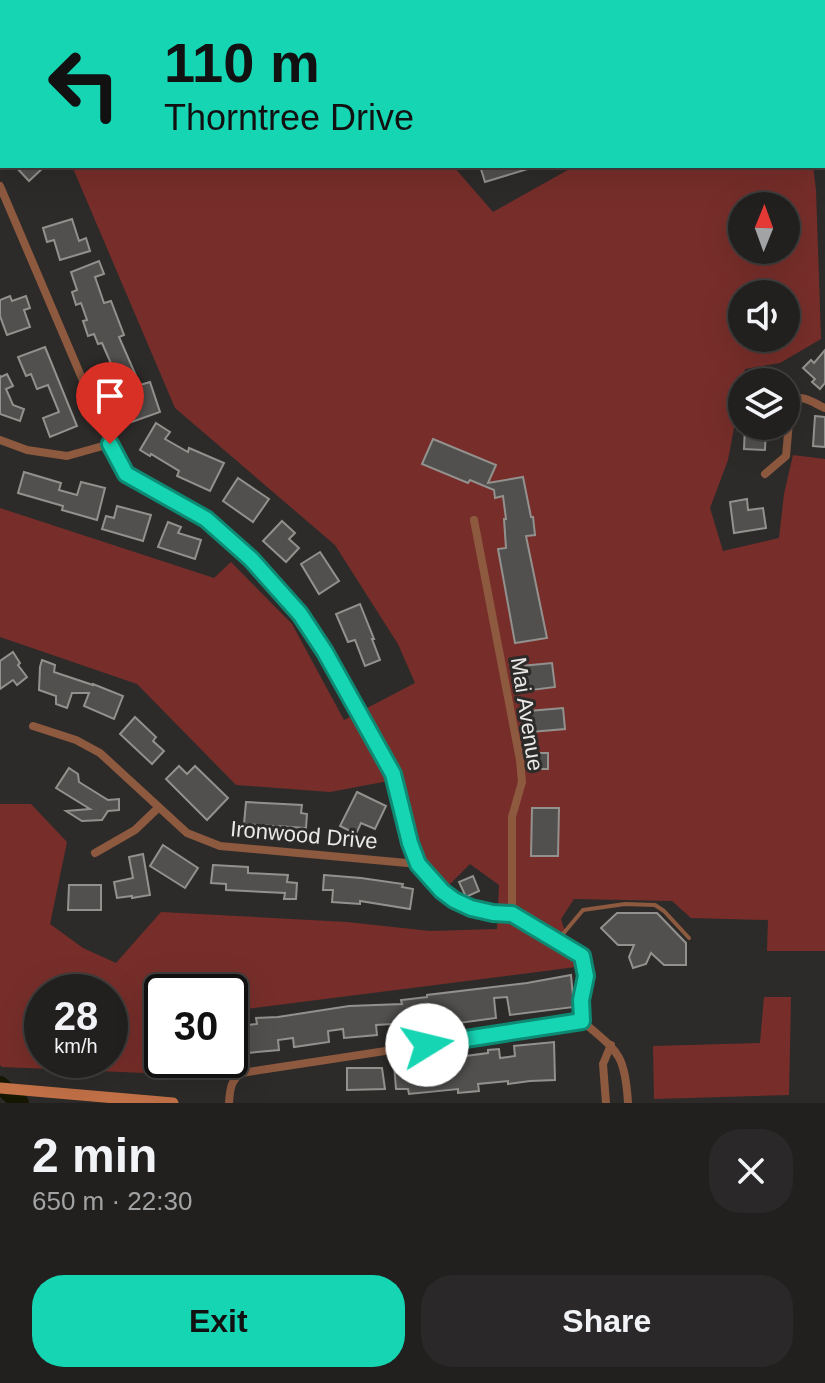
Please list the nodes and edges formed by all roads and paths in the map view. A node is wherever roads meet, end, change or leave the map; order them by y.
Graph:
1 (0, 186) edge
2 (825, 408) edge
3 (0, 440) edge
4 (110, 444) junction
5 (765, 474) dead end
6 (474, 520) dead end
7 (33, 726) dead end
8 (158, 808) junction
9 (95, 853) dead end
10 (418, 864) junction
11 (512, 914) junction
12 (689, 938) dead end
13 (557, 941) junction
14 (582, 1021) junction
15 (611, 1045) junction
16 (0, 1088) edge
17 (173, 1103) edge
18 (229, 1103) edge
19 (606, 1103) edge
20 (628, 1103) edge

1 - 4 street
2 - 5 street
3 - 4 street
4 - 10 street
6 - 11 street, Mai Avenue
7 - 8 street, Ironwood Drive
8 - 9 street
8 - 10 street, Ironwood Drive
10 - 11 street
11 - 13 street
12 - 13 lane
13 - 14 street
14 - 15 street
14 - 18 street
15 - 19 street
15 - 20 street
16 - 17 main road

